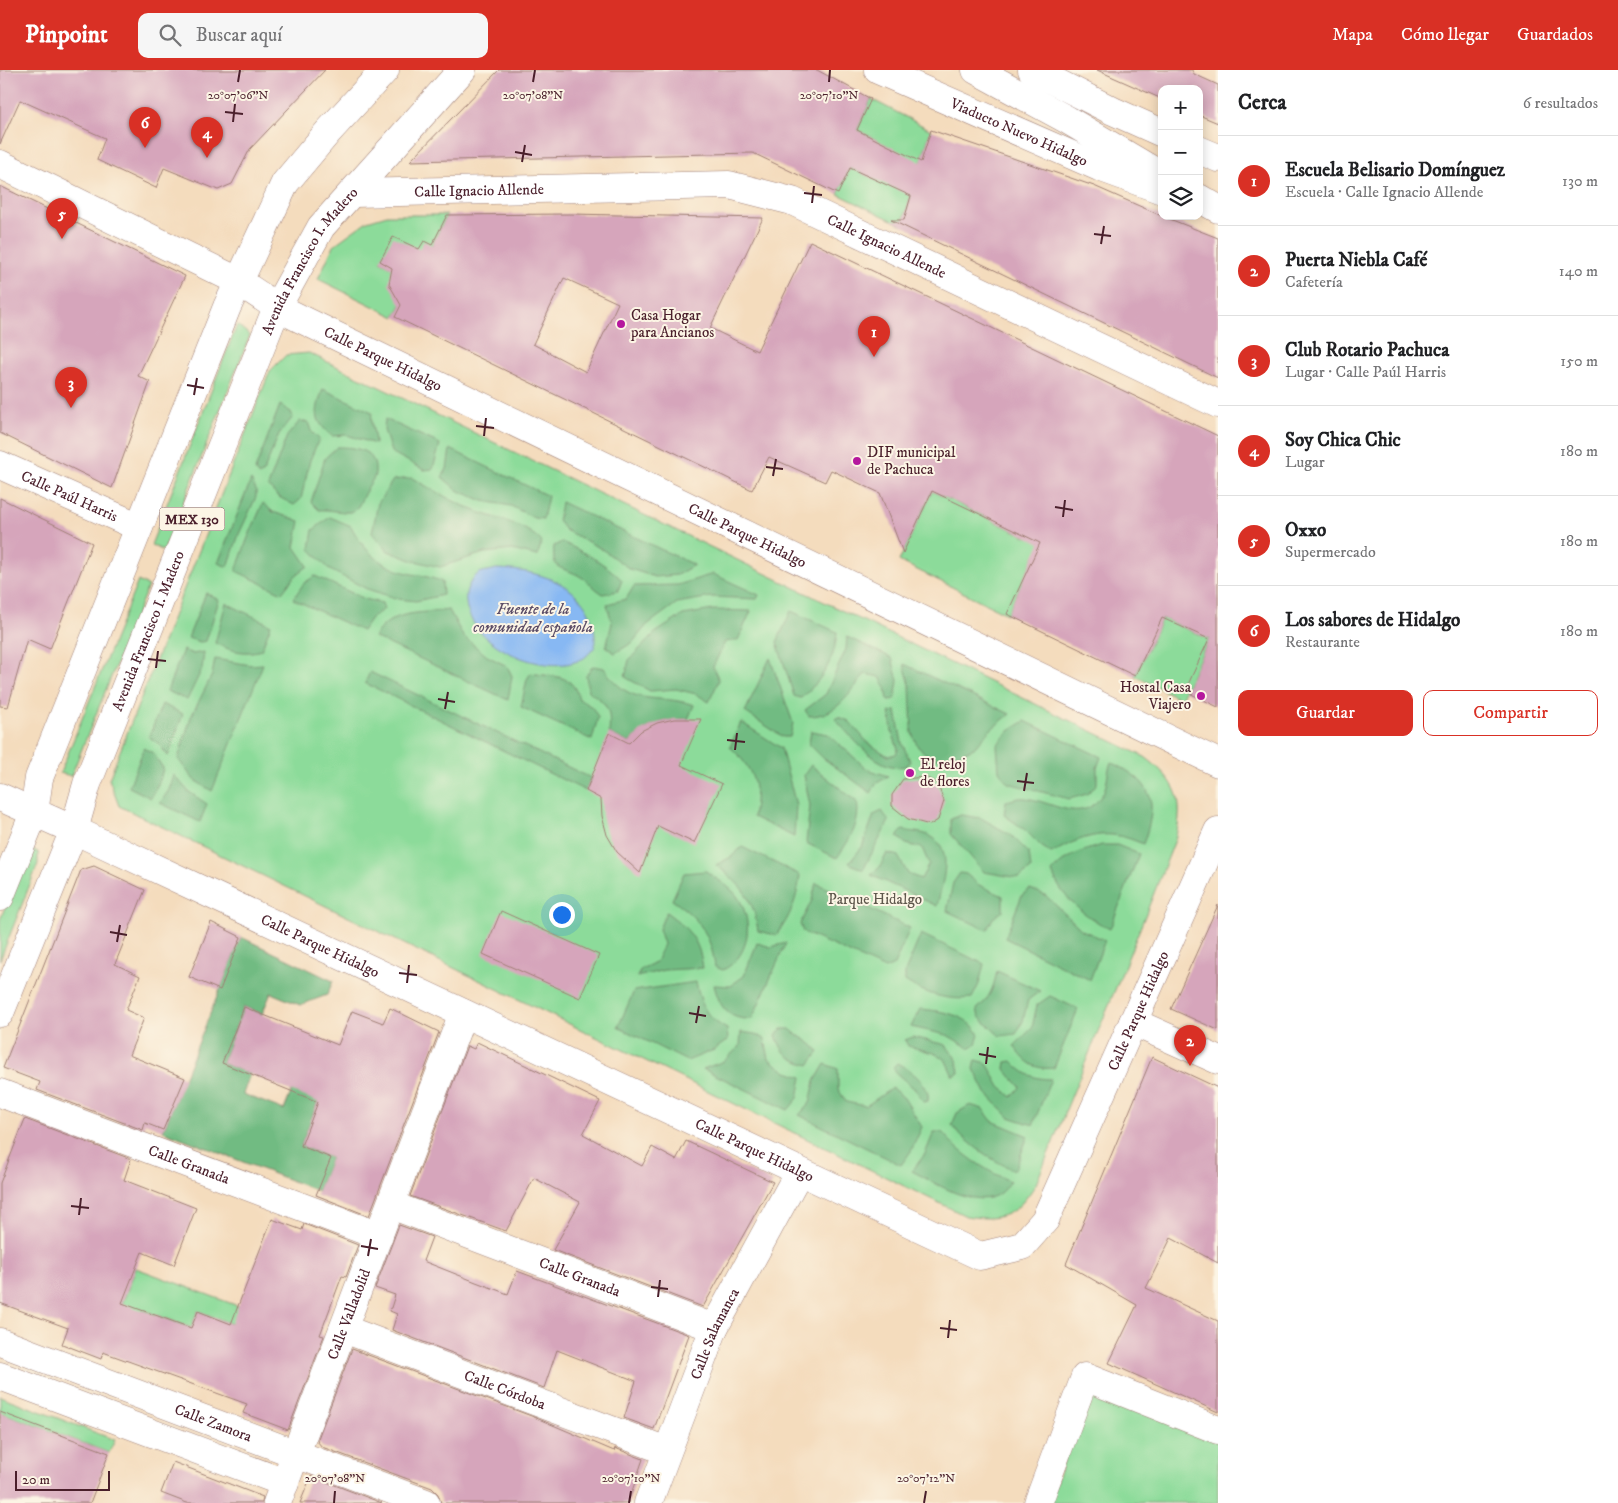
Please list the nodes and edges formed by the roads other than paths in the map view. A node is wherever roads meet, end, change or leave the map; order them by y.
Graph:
1 (385, 70) edge
2 (462, 70) edge
3 (878, 70) edge
4 (976, 70) edge
5 (1032, 70) edge
6 (1158, 131) edge
7 (1203, 152) edge
8 (1218, 158) edge
9 (0, 164) edge
10 (1160, 175) edge
11 (1158, 189) edge
12 (353, 193) junction
13 (1203, 201) edge
14 (1203, 205) edge
15 (1218, 210) edge
16 (238, 281) junction
17 (277, 307) junction
18 (1218, 404) edge
19 (0, 465) edge
20 (139, 527) junction
21 (1218, 764) edge
22 (0, 797) edge
23 (34, 813) junction
24 (74, 830) junction
25 (1218, 831) edge
26 (0, 897) edge
27 (0, 1014) edge
28 (463, 1014) junction
29 (1133, 1022) junction
30 (1218, 1060) edge
31 (0, 1093) edge
32 (799, 1172) junction
33 (391, 1205) junction
34 (379, 1236) junction
35 (344, 1328) junction
36 (714, 1328) junction
37 (0, 1342) edge
38 (0, 1376) edge
39 (1218, 1430) edge
40 (667, 1451) junction
41 (297, 1453) junction
42 (281, 1493) edge
43 (426, 1503) edge
44 (648, 1503) edge
45 (1038, 1503) edge

1 - 16 street, MEX 130
2 - 12 street, Avenida Francisco I. Madero / MEX 130
3 - 11 street, Viaducto Nuevo Hidalgo
4 - 10 street
5 - 6 street
7 - 8 street
9 - 16 street, Calle Parque Hidalgo
12 - 17 street, Avenida Francisco I. Madero / MEX 130
12 - 18 street, Calle Ignacio Allende
13 - 15 street
14 - 15 street
16 - 17 street, Calle Parque Hidalgo
16 - 20 street, MEX 130
17 - 21 street, Calle Parque Hidalgo
17 - 24 street, Avenida Francisco I. Madero / MEX 130
19 - 20 street, Calle Paúl Harris
20 - 23 street, MEX 130
22 - 23 street, Calle Parque Hidalgo
23 - 24 street, Calle Parque Hidalgo
23 - 26 street, MEX 130
24 - 27 street, Avenida Francisco I. Madero / MEX 130
24 - 28 street, Calle Parque Hidalgo
25 - 29 street, Calle Parque Hidalgo
28 - 32 street, Calle Parque Hidalgo
28 - 33 street, Calle Valladolid
29 - 30 street
29 - 32 street, Calle Parque Hidalgo
31 - 34 street, Calle Granada
32 - 36 street, Calle Salamanca
33 - 34 street, Calle Valladolid
33 - 36 street, Calle Granada
34 - 35 street, Calle Valladolid
35 - 40 street, Calle Córdoba
35 - 41 street, Calle Valladolid
36 - 40 street, Calle Salamanca
37 - 41 street, Calle Zamora
38 - 42 street, Calle Zamora
39 - 45 street
40 - 44 street, Calle Salamanca
41 - 42 street, Calle Valladolid
41 - 43 street, Calle Zamora

